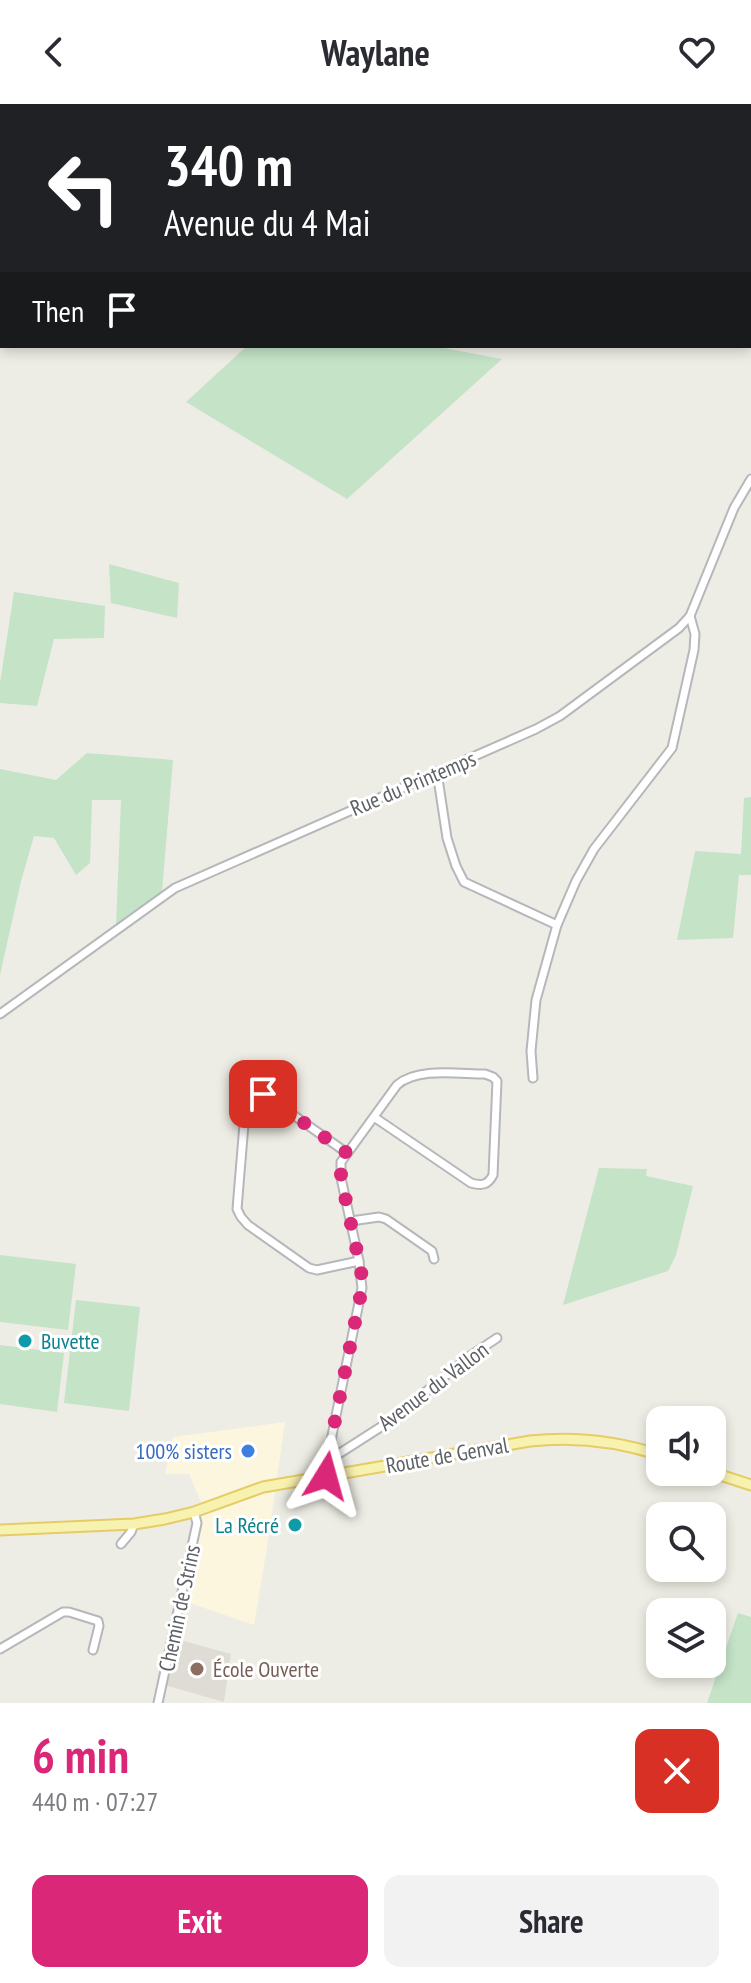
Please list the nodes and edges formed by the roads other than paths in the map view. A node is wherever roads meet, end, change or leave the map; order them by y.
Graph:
1 (751, 479) edge
2 (690, 616) junction
3 (437, 772) junction
4 (557, 925) junction
5 (0, 1014) edge
6 (533, 1078) dead end
7 (374, 1117) junction
8 (347, 1153) junction
9 (351, 1221) junction
10 (434, 1259) dead end
11 (359, 1261) junction
12 (497, 1338) dead end
13 (646, 1451) edge
14 (328, 1455) junction
15 (326, 1476) junction
16 (726, 1477) edge
17 (751, 1485) edge
18 (194, 1512) junction
19 (134, 1524) junction
20 (0, 1530) edge
21 (121, 1544) dead end
22 (0, 1649) edge
23 (93, 1650) dead end
24 (158, 1703) edge

1 - 2 street, Rue du Printemps
2 - 3 street, Rue du Printemps
2 - 4 street
3 - 4 street
3 - 5 street, Rue du Printemps
4 - 6 street
7 - 7 street
7 - 8 street
8 - 9 street
8 - 11 street
9 - 10 street
9 - 11 street
11 - 14 street
12 - 14 street, Avenue du Vallon
13 - 15 main road, Route de Genval
14 - 15 street
15 - 18 main road, Route de Genval
16 - 17 main road
18 - 19 main road, Route de Genval
18 - 24 street, Chemin de Strins
19 - 20 main road, Route de Genval
19 - 21 street
22 - 23 street

